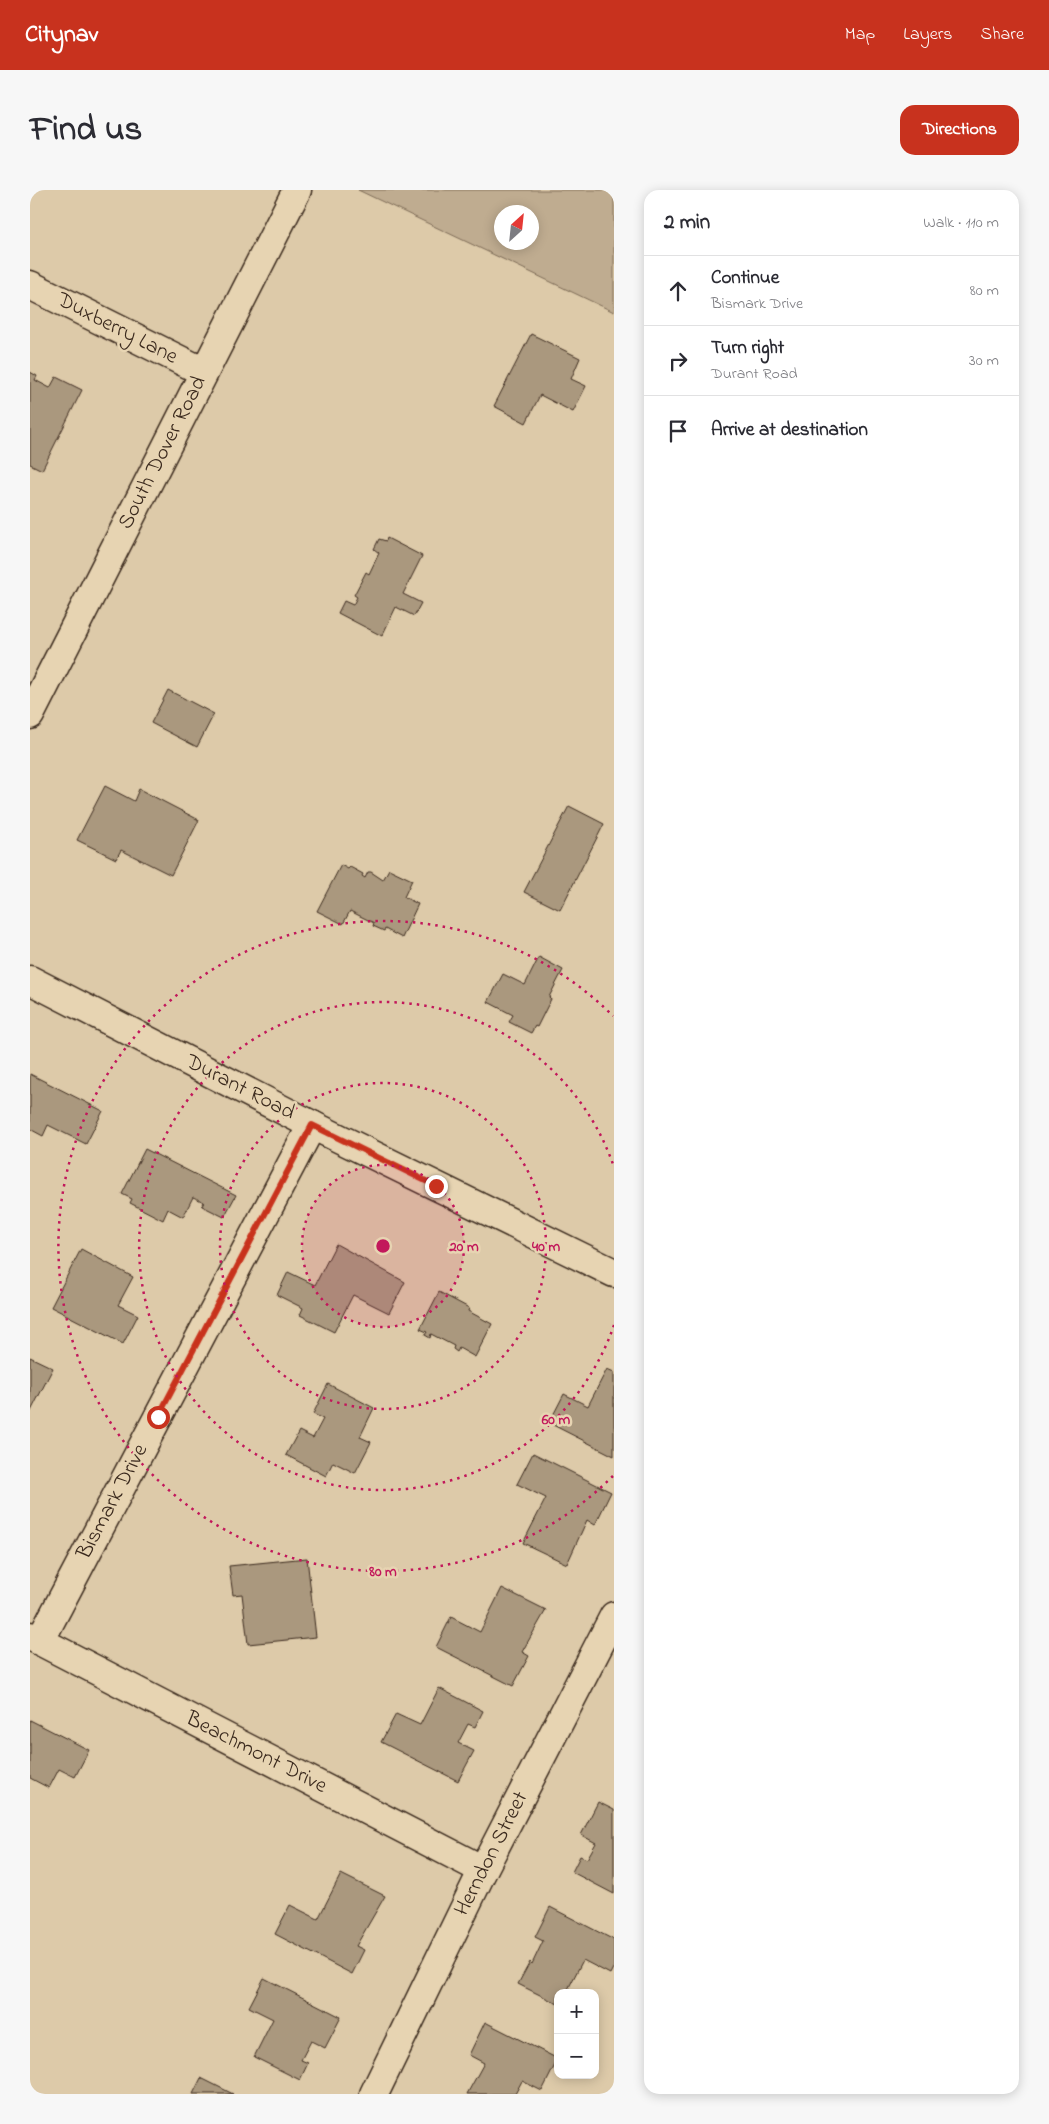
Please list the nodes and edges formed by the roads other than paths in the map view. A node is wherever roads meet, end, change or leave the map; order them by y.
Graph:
1 (297, 190) edge
2 (30, 285) edge
3 (204, 372) junction
4 (30, 716) edge
5 (30, 980) edge
6 (312, 1125) junction
7 (614, 1273) edge
8 (614, 1616) edge
9 (35, 1638) edge
10 (483, 1870) junction
11 (374, 2094) edge

1 - 3 street, South Dover Road
2 - 3 street, Duxberry Lane
3 - 4 street, South Dover Road
5 - 6 street, Durant Road
6 - 7 street, Durant Road
6 - 9 street, Bismark Drive
8 - 10 street, Herndon Street
9 - 10 street, Beachmont Drive
10 - 11 street, Herndon Street

